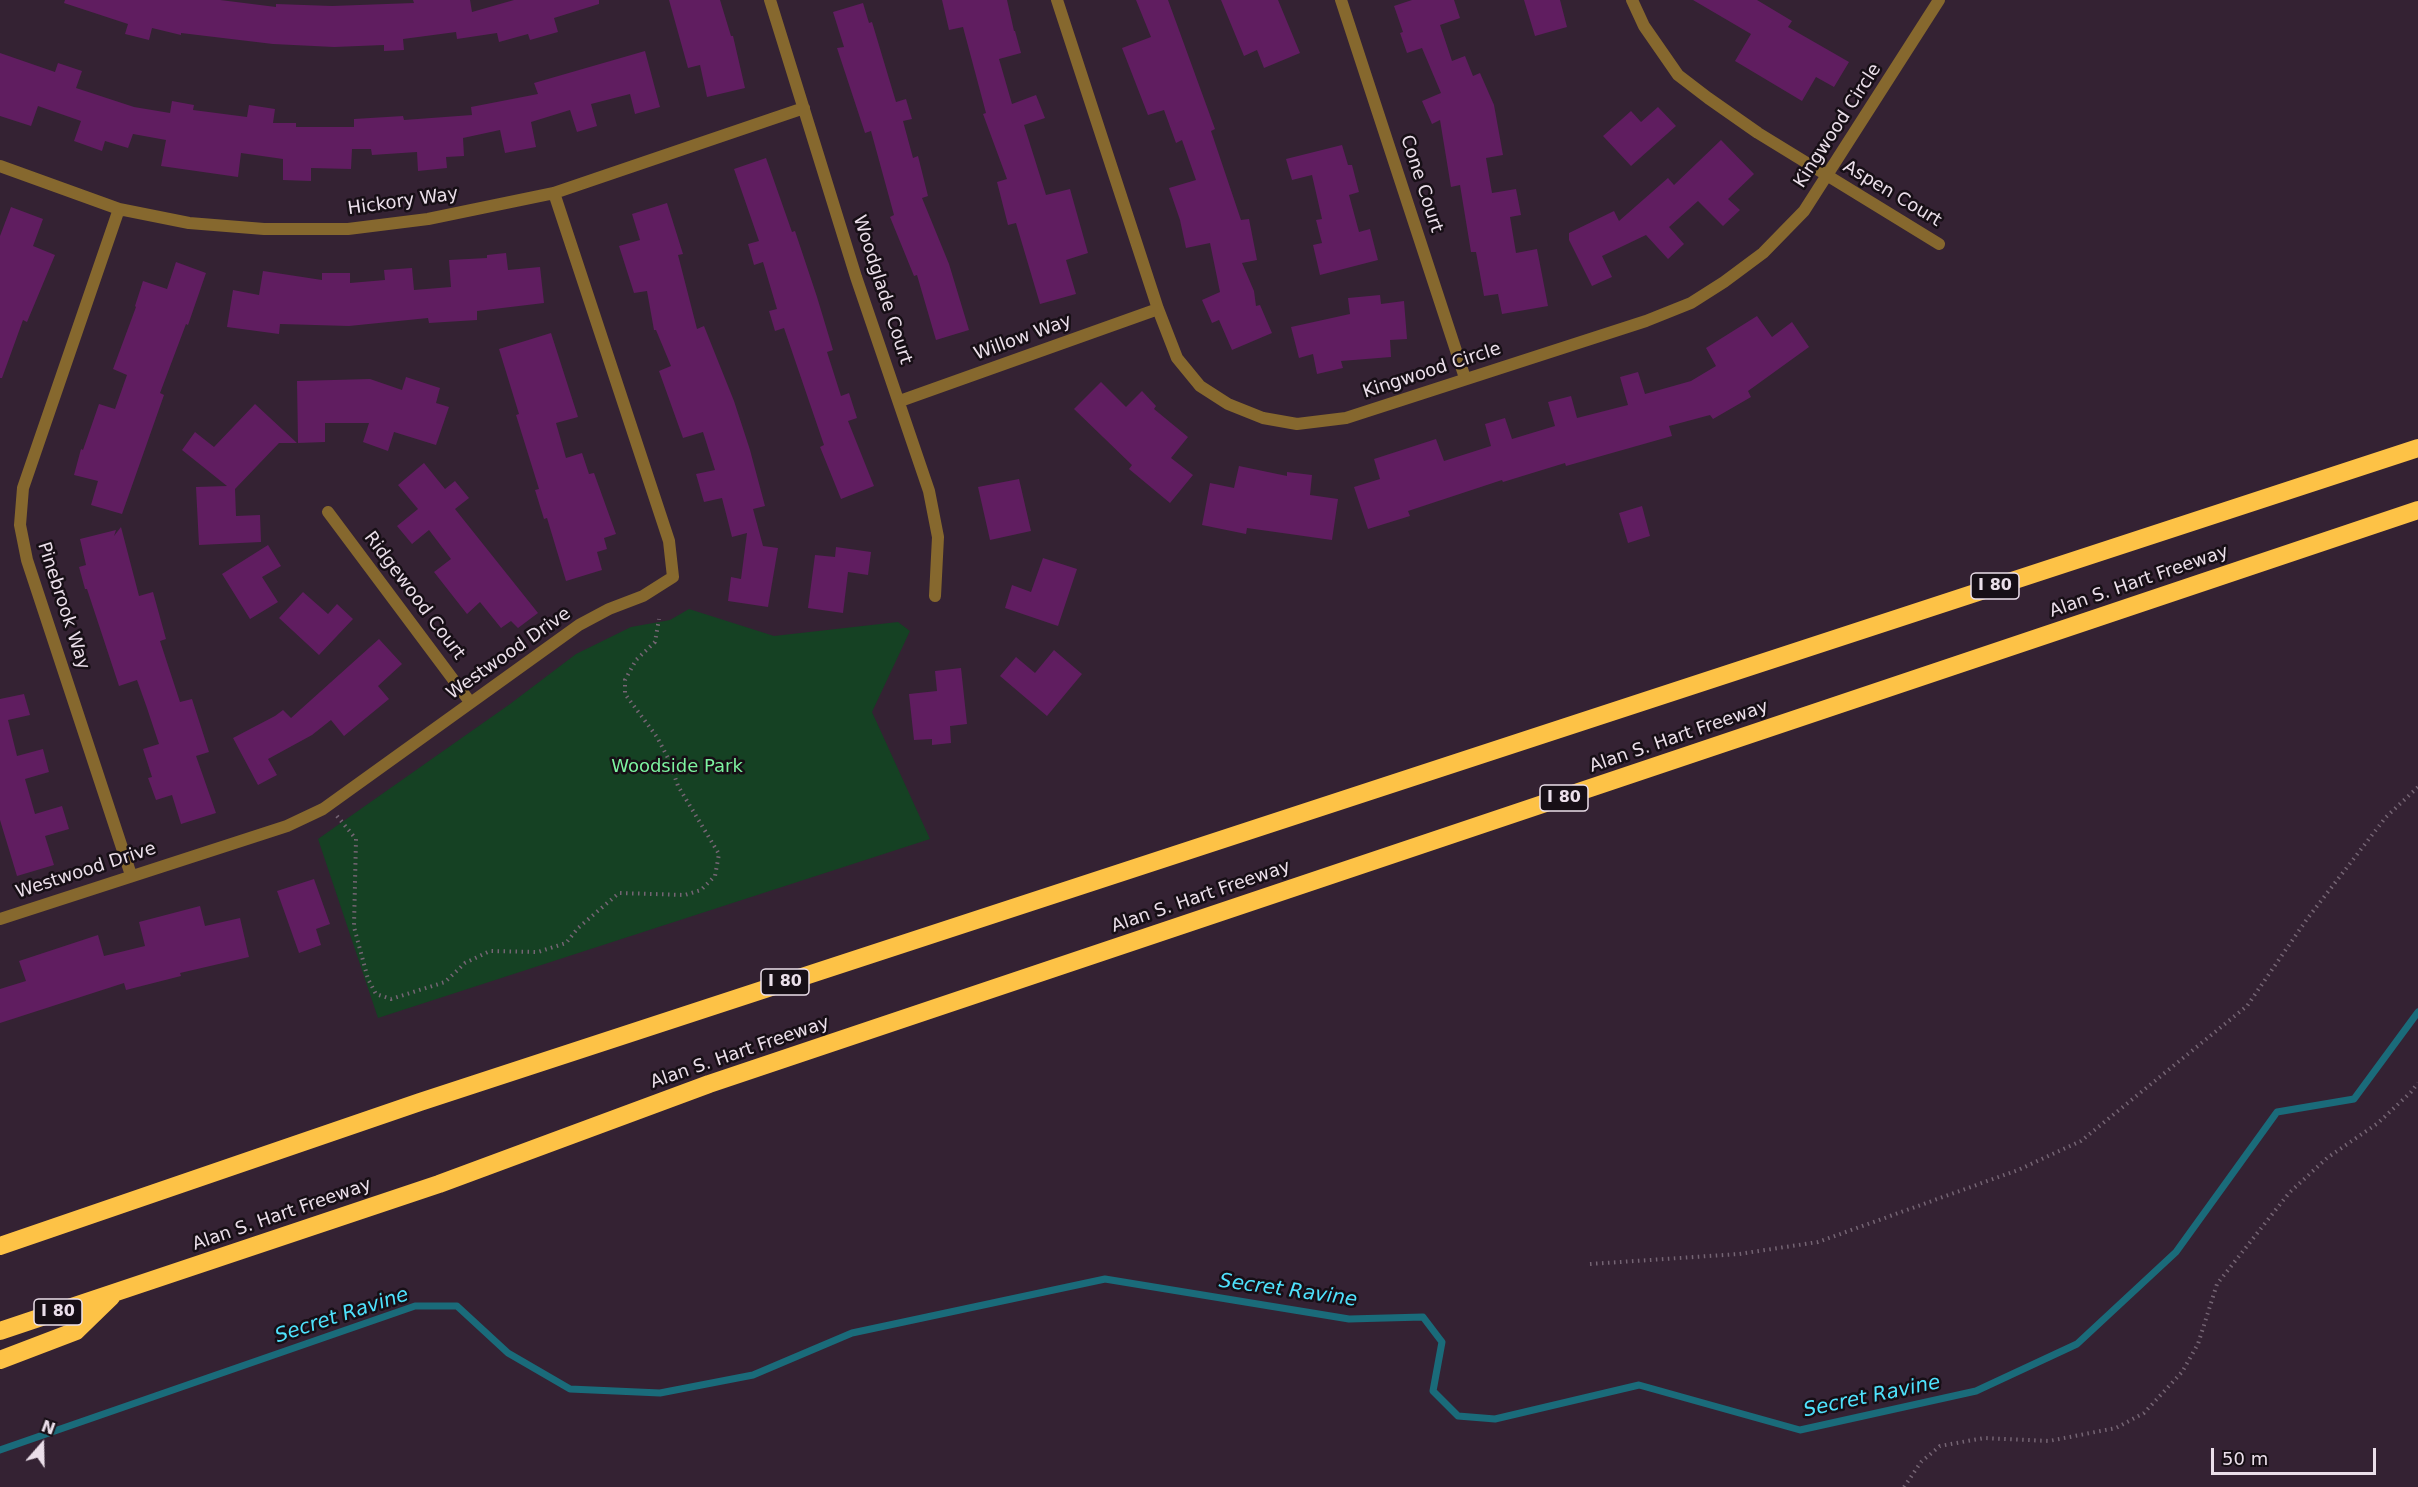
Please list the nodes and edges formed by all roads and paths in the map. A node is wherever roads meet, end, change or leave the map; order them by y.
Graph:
1 (770, 0) edge
2 (1057, 0) edge
3 (1341, 0) edge
4 (1632, 0) edge
5 (1940, 0) edge
6 (804, 108) junction
7 (0, 166) edge
8 (1827, 176) junction
9 (554, 193) junction
10 (119, 209) junction
11 (1939, 244) dead end
12 (1158, 309) junction
13 (1465, 378) junction
14 (900, 400) junction
15 (2418, 448) edge
16 (2418, 510) edge
17 (328, 512) dead end
18 (935, 596) dead end
19 (659, 619) dead end
20 (470, 702) junction
21 (2418, 787) edge
22 (337, 816) dead end
23 (131, 875) junction
24 (0, 919) edge
25 (2418, 1083) edge
26 (0, 1246) edge
27 (1590, 1264) dead end
28 (116, 1293) junction
29 (0, 1332) edge
30 (0, 1360) edge
31 (1904, 1487) edge

1 - 6 street, Woodglade Court
2 - 12 street, Kingwood Circle
3 - 13 street, Cone Court
4 - 8 street, Aspen Court
5 - 8 street, Kingwood Circle
6 - 9 street, Hickory Way
6 - 14 street, Woodglade Court
7 - 10 street, Hickory Way
8 - 11 street, Aspen Court
8 - 13 street, Kingwood Circle
9 - 10 street, Hickory Way
9 - 20 street, Westwood Drive
10 - 23 street, Pinebrook Way
12 - 13 street, Kingwood Circle
12 - 14 street, Willow Way
14 - 18 street, Woodglade Court
15 - 26 highway, I 80
16 - 28 highway, Alan S. Hart Freeway / I 80
17 - 20 street, Ridgewood Court
19 - 22 path
20 - 23 street, Westwood Drive
21 - 27 path
23 - 24 street, Westwood Drive
25 - 31 path
28 - 29 highway, Alan S. Hart Freeway / I 80
28 - 30 highway

